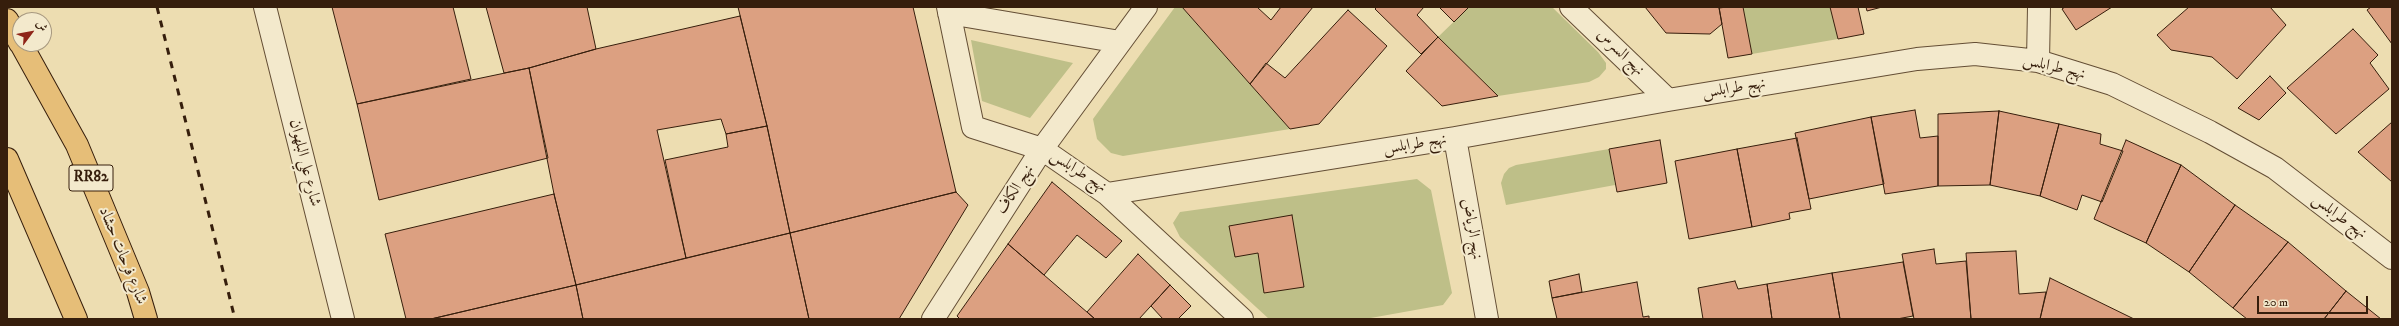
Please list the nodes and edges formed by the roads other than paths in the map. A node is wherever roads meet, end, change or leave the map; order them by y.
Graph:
1 (265, 7) edge
2 (1146, 7) edge
3 (1571, 7) edge
4 (2039, 7) edge
5 (948, 10) edge
6 (7, 20) edge
7 (12, 29) edge
8 (1120, 42) junction
9 (25, 52) edge
10 (2038, 61) junction
11 (1668, 100) junction
12 (1455, 138) junction
13 (1042, 149) junction
14 (7, 159) edge
15 (1107, 194) junction
16 (2392, 258) edge
17 (1481, 318) edge
18 (76, 319) edge
19 (146, 319) edge
20 (343, 319) edge
21 (933, 319) edge
22 (1242, 319) edge

1 - 20 street, شارع علي البلهوان
2 - 8 street, نهج الكاف
3 - 11 street, نهج السرس
4 - 10 street
5 - 8 street
5 - 13 street, نهج طرابلس
6 - 7 main road, شارع فرحات حشاد / RR82
8 - 13 street, نهج الكاف
9 - 19 main road, شارع فرحات حشاد / RR82
10 - 11 street, نهج طرابلس
10 - 16 street, نهج طرابلس
11 - 12 street, نهج طرابلس
12 - 15 street, نهج طرابلس
12 - 17 street, نهج الرياض
13 - 15 street, نهج طرابلس
13 - 21 street, نهج الكاف
14 - 18 main road
15 - 22 street

